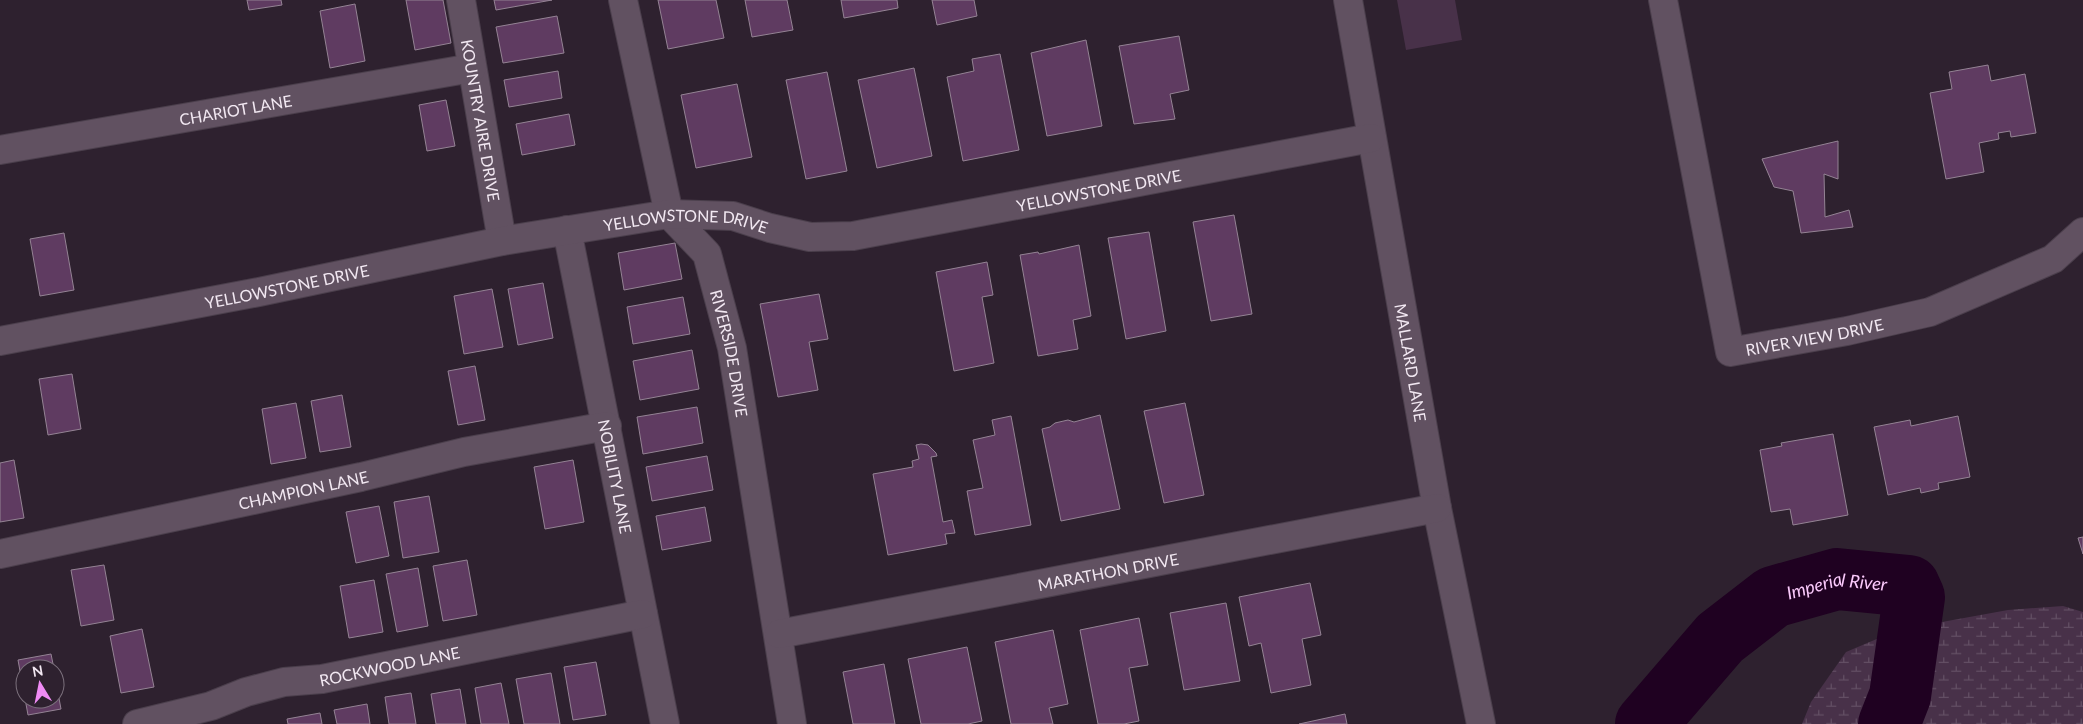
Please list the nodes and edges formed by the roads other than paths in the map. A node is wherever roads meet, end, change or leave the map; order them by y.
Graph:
1 (461, 0) edge
2 (623, 0) edge
3 (1348, 0) edge
4 (1663, 0) edge
5 (472, 68) junction
6 (1371, 138) junction
7 (0, 150) edge
8 (669, 214) junction
9 (567, 230) junction
10 (2083, 232) edge
11 (502, 241) junction
12 (1, 335) edge
13 (607, 426) junction
14 (1437, 508) junction
15 (0, 554) edge
16 (643, 614) junction
17 (778, 634) junction
18 (137, 724) edge
19 (665, 724) edge
20 (792, 724) edge
21 (1481, 724) edge

1 - 5 street, KOUNTRY AIRE DRIVE
2 - 8 street
3 - 6 street, MALLARD LANE
4 - 10 street, RIVER VIEW DRIVE
5 - 7 street, CHARIOT LANE
5 - 11 street, KOUNTRY AIRE DRIVE
6 - 8 street, YELLOWSTONE DRIVE
6 - 14 street, MALLARD LANE
8 - 9 street, YELLOWSTONE DRIVE
8 - 17 street, RIVERSIDE DRIVE
9 - 11 street, YELLOWSTONE DRIVE
9 - 13 street, NOBILITY LANE
11 - 12 street, YELLOWSTONE DRIVE
13 - 15 street, CHAMPION LANE
13 - 16 street, NOBILITY LANE
14 - 17 street, MARATHON DRIVE
14 - 21 street, MALLARD LANE
16 - 18 street, ROCKWOOD LANE
16 - 19 street, NOBILITY LANE
17 - 20 street, RIVERSIDE DRIVE

